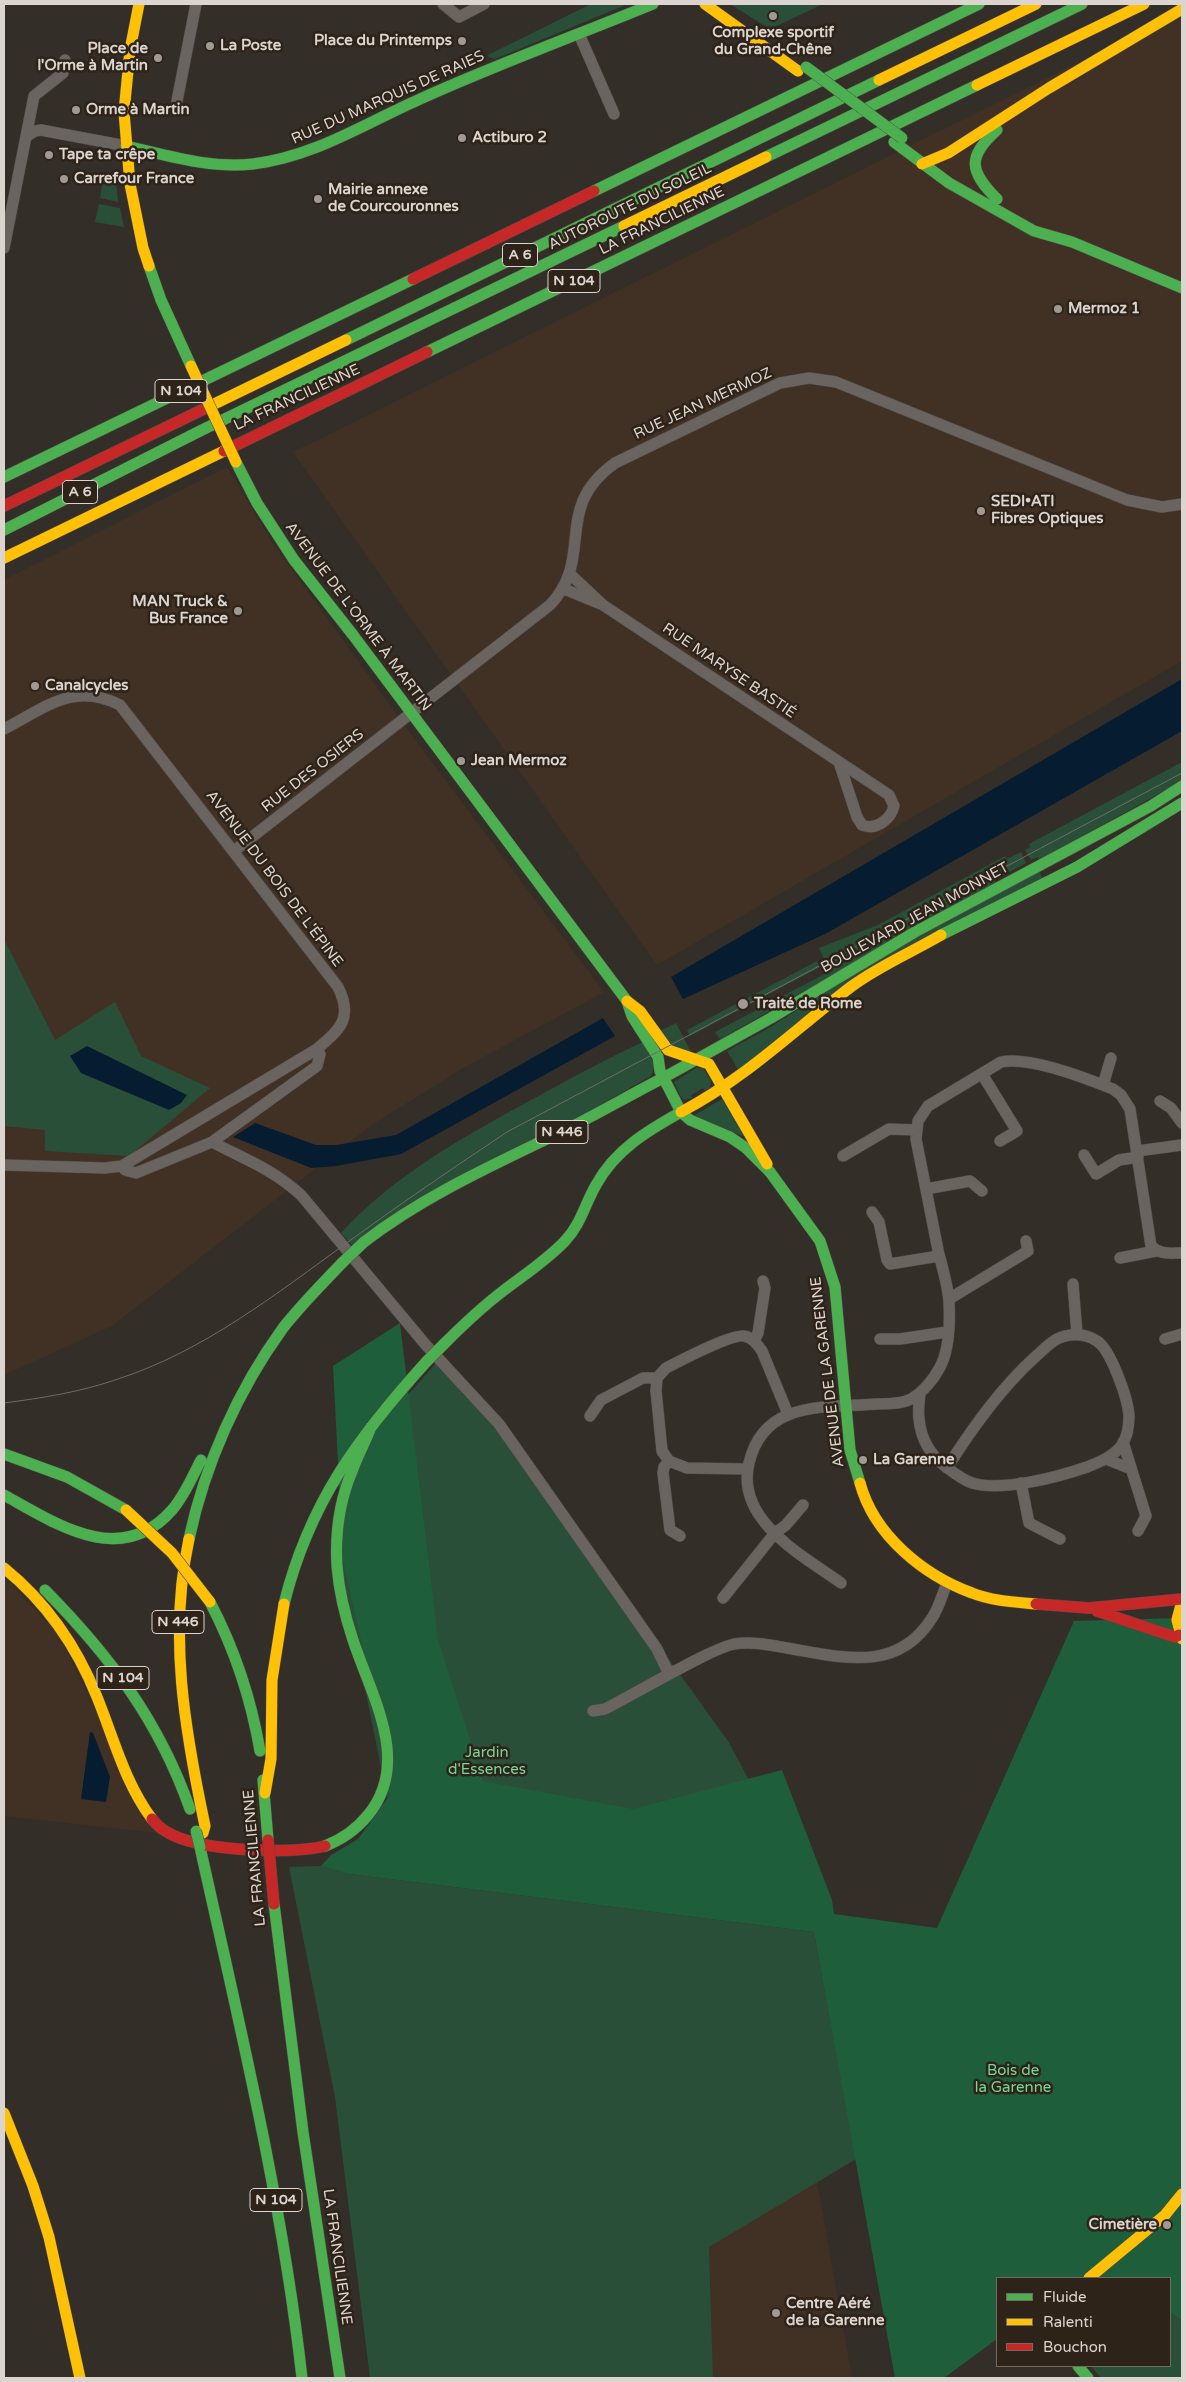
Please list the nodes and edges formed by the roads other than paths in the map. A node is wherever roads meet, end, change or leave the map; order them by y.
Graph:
1 (139, 4) edge
2 (196, 4) edge
3 (443, 4) edge
4 (484, 4) edge
5 (653, 4) edge
6 (705, 4) edge
7 (720, 4) edge
8 (979, 4) edge
9 (1036, 4) edge
10 (1082, 4) edge
11 (1144, 4) edge
12 (1182, 10) edge
13 (579, 34) junction
14 (65, 60) dead end
15 (802, 69) junction
16 (1049, 88) junction
17 (177, 101) dead end
18 (614, 114) dead end
19 (27, 136) junction
20 (126, 146) junction
21 (926, 162) junction
22 (4, 188) edge
23 (16, 191) junction
24 (997, 199) junction
25 (1072, 242) junction
26 (4, 248) edge
27 (1182, 288) edge
28 (4, 477) edge
29 (1182, 504) edge
30 (4, 506) edge
31 (4, 530) edge
32 (4, 558) edge
33 (570, 574) junction
34 (564, 589) junction
35 (603, 604) junction
36 (411, 715) junction
37 (4, 729) edge
38 (839, 762) junction
39 (1182, 786) edge
40 (1182, 803) edge
41 (234, 851) junction
42 (627, 1001) junction
43 (317, 1049) junction
44 (1111, 1058) dead end
45 (698, 1059) junction
46 (982, 1074) junction
47 (663, 1078) junction
48 (1103, 1085) junction
49 (723, 1089) junction
50 (1160, 1101) dead end
51 (681, 1112) junction
52 (1182, 1123) edge
53 (916, 1130) junction
54 (1000, 1141) dead end
55 (212, 1142) junction
56 (1182, 1145) edge
57 (1137, 1154) junction
58 (1084, 1155) dead end
59 (843, 1156) dead end
60 (4, 1165) edge
61 (122, 1166) junction
62 (770, 1172) junction
63 (926, 1189) junction
64 (982, 1191) dead end
65 (872, 1212) dead end
66 (1026, 1241) dead end
67 (1156, 1251) junction
68 (1182, 1253) edge
69 (940, 1256) junction
70 (1120, 1258) dead end
71 (763, 1282) dead end
72 (1073, 1284) dead end
73 (949, 1299) junction
74 (947, 1332) junction
75 (1077, 1334) junction
76 (1182, 1334) edge
77 (880, 1339) dead end
78 (1165, 1339) dead end
79 (754, 1341) junction
80 (657, 1378) junction
81 (920, 1393) junction
82 (902, 1402) junction
83 (846, 1407) junction
84 (788, 1414) junction
85 (590, 1416) dead end
86 (919, 1418) junction
87 (228, 1423) junction
88 (372, 1427) junction
89 (1123, 1442) junction
90 (4, 1454) edge
91 (1106, 1459) junction
92 (669, 1461) junction
93 (947, 1468) junction
94 (747, 1469) junction
95 (1131, 1469) junction
96 (1021, 1483) junction
97 (4, 1495) edge
98 (803, 1505) dead end
99 (1138, 1531) dead end
100 (775, 1533) junction
101 (680, 1536) dead end
102 (1060, 1539) dead end
103 (4, 1558) edge
104 (4, 1568) edge
105 (841, 1583) dead end
106 (947, 1583) junction
107 (723, 1598) dead end
108 (1182, 1600) edge
109 (1089, 1608) junction
110 (1181, 1637) edge
111 (669, 1674) junction
112 (593, 1711) dead end
113 (265, 1793) junction
114 (200, 1832) junction
115 (4, 2113) edge
116 (1182, 2194) edge
117 (1090, 2277) edge
118 (1079, 2367) edge
119 (80, 2378) edge
120 (302, 2378) edge
121 (340, 2378) edge
122 (1088, 2378) edge

1 - 20 main road, AVENUE DE L'ORME À MARTIN
2 - 17 street
3 - 4 street
5 - 13 main road, RUE DU MARQUIS DE RAIES
6 - 15 main road
7 - 15 main road
8 - 28 main road, N 104
9 - 30 main road, AUTOROUTE DU SOLEIL / A 6
10 - 31 main road, AUTOROUTE DU SOLEIL / A 6
11 - 32 main road, LA FRANCILIENNE / N 104
12 - 16 main road
13 - 18 street
13 - 20 main road, RUE DU MARQUIS DE RAIES
14 - 19 street
15 - 21 main road, bridge
16 - 21 main road
16 - 24 main road
19 - 20 street
19 - 23 street
20 - 36 main road, AVENUE DE L'ORME À MARTIN, bridge
21 - 24 main road
21 - 25 main road
22 - 23 street
23 - 26 street
24 - 25 main road
25 - 27 main road
29 - 33 street, RUE JEAN MERMOZ
33 - 34 street, RUE JEAN MERMOZ
33 - 35 street, RUE MARYSE BASTIÉ
34 - 35 street, RUE MARYSE BASTIÉ
34 - 36 street, RUE JEAN MERMOZ
35 - 38 street, RUE MARYSE BASTIÉ
36 - 41 street, RUE DES OSIERS
36 - 42 main road, AVENUE DE L'ORME À MARTIN
37 - 41 street, AVENUE DU BOIS DE L'ÉPINE
38 - 38 street, RUE MARYSE BASTIÉ
39 - 45 main road, BOULEVARD JEAN MONNET
40 - 49 main road
41 - 43 street, AVENUE DU BOIS DE L'ÉPINE
42 - 45 main road, AVENUE DE L'ORME À MARTIN
42 - 47 main road, AVENUE DE L'ORME À MARTIN
43 - 55 street
43 - 61 street, AVENUE DU BOIS DE L'ÉPINE
44 - 48 street
45 - 47 main road, BOULEVARD JEAN MONNET
45 - 49 main road
46 - 48 street
46 - 53 street
46 - 54 street
47 - 51 main road, AVENUE DE L'ORME À MARTIN
47 - 87 main road, N 446, bridge
48 - 57 street
49 - 51 main road
49 - 62 main road
50 - 52 street
51 - 62 main road
51 - 88 main road, bridge
53 - 59 street
53 - 63 street
55 - 61 street
55 - 111 street
56 - 57 street
57 - 58 street
57 - 67 street
60 - 61 street
62 - 83 main road, AVENUE DE LA GARENNE
63 - 64 street
63 - 69 street
65 - 69 street
66 - 73 street
67 - 68 street
67 - 70 street
69 - 73 street
71 - 79 street
72 - 75 street
73 - 74 street
74 - 77 street
74 - 81 street
75 - 89 street
75 - 93 street
76 - 78 street
79 - 80 street
79 - 84 street
80 - 85 street
80 - 92 street
81 - 82 street
81 - 86 street
82 - 83 street
82 - 86 street
83 - 84 street
83 - 106 main road, AVENUE DE LA GARENNE
84 - 94 street
86 - 93 street
87 - 97 main road
87 - 114 main road, N 446
88 - 104 main road
88 - 113 main road
89 - 91 street
89 - 95 street
90 - 113 main road, LA FRANCILIENNE / N 104, bridge
91 - 95 street
91 - 96 street
92 - 94 street
92 - 101 street
93 - 96 street
94 - 100 street
95 - 99 street
96 - 102 street
98 - 100 street
100 - 105 street
100 - 107 street
103 - 114 main road, N 104
106 - 109 main road, AVENUE DE LA GARENNE
106 - 111 street
108 - 109 main road
108 - 110 main road
109 - 110 main road
111 - 112 street
113 - 121 main road, LA FRANCILIENNE / N 104, bridge
114 - 120 main road, N 104, bridge
115 - 119 main road
116 - 117 main road
118 - 122 main road

